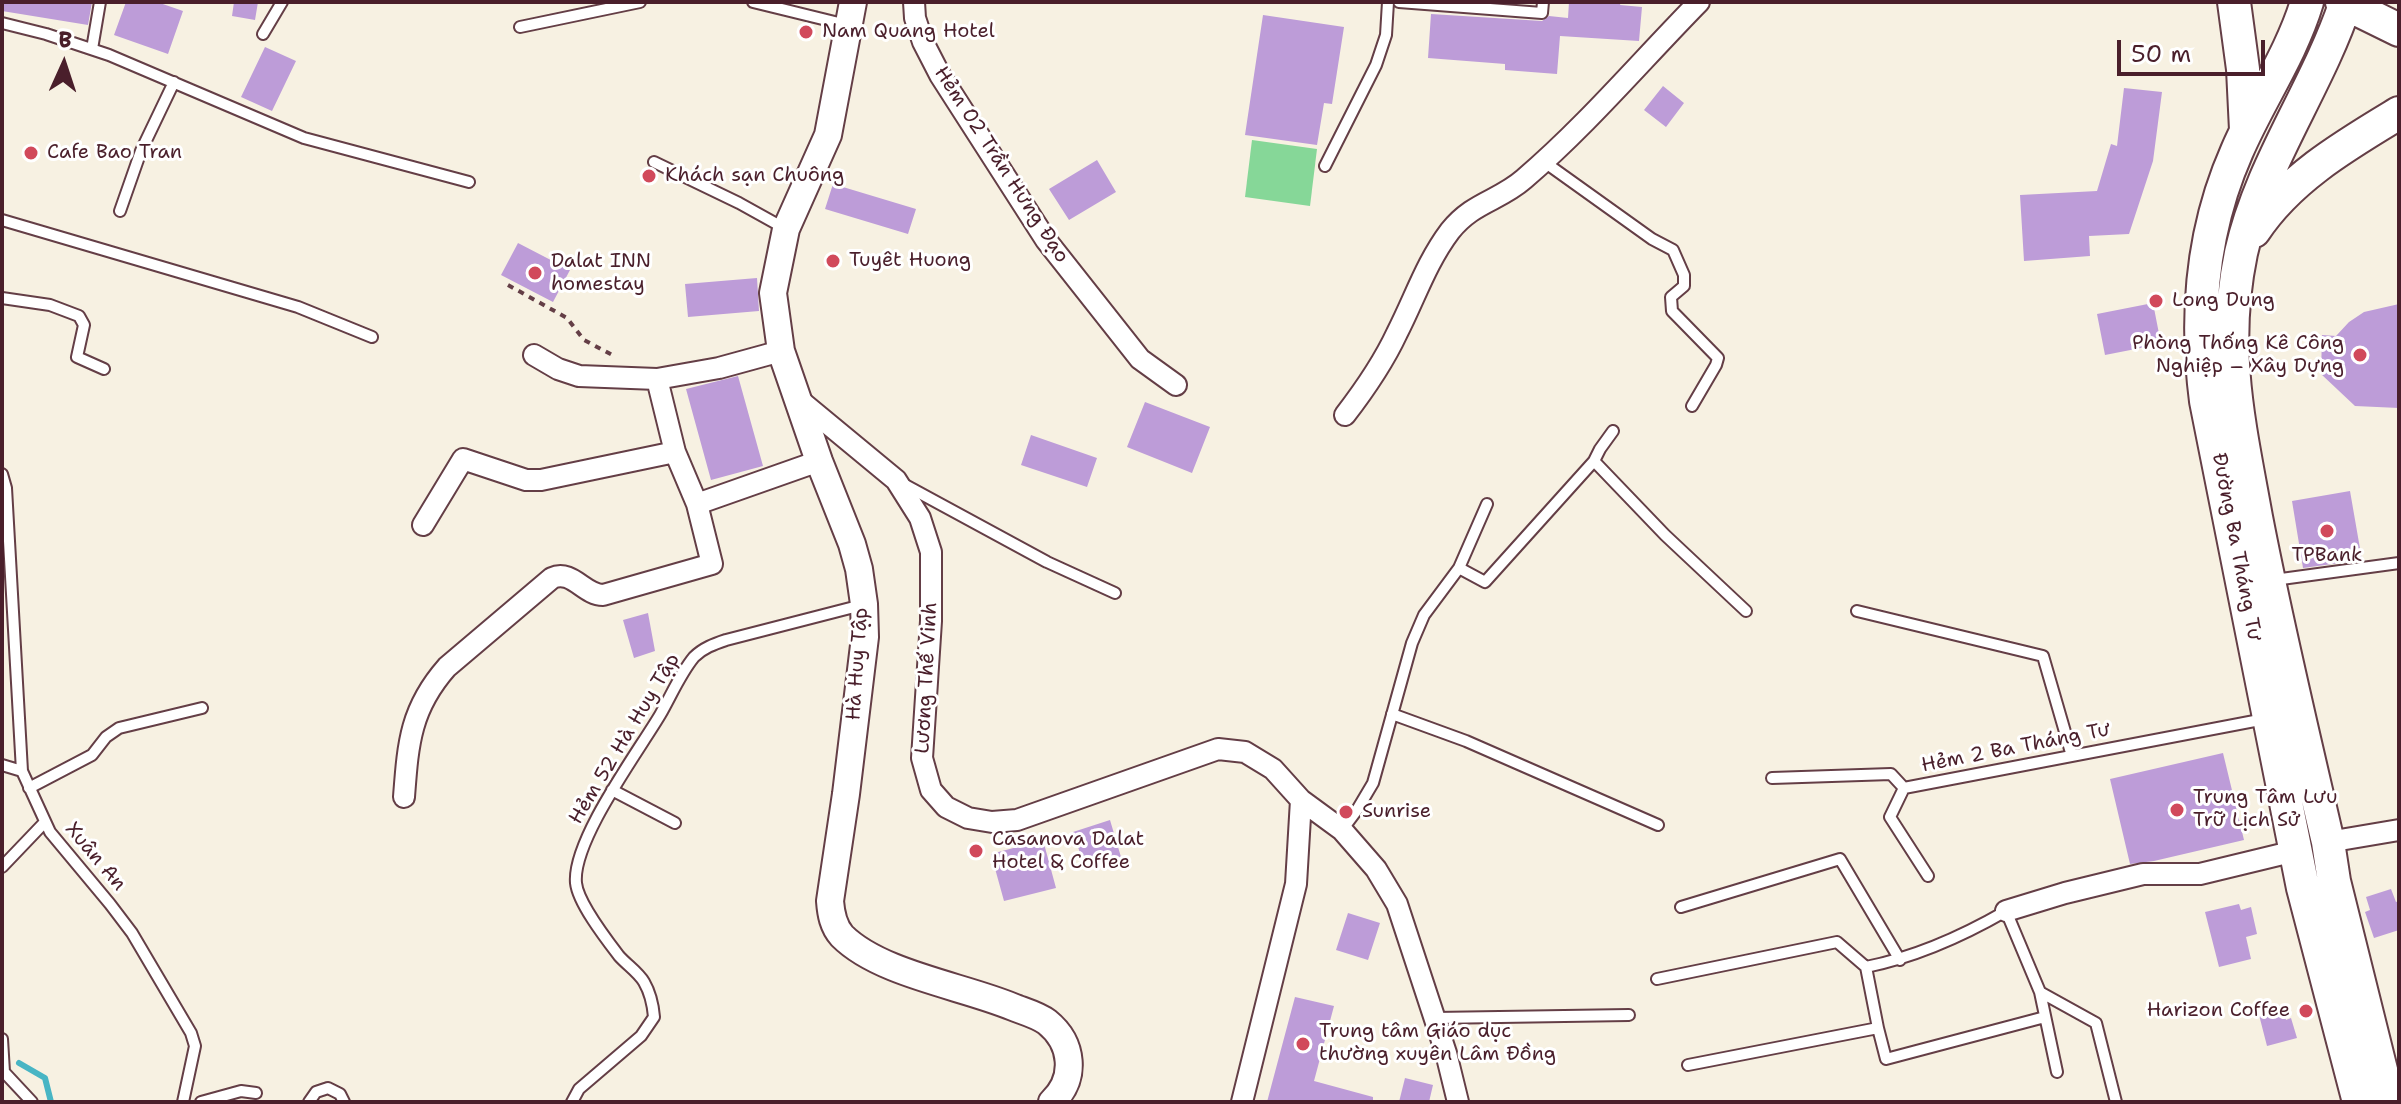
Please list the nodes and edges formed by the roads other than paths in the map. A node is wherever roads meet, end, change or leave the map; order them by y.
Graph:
1 (100, 2) edge
2 (282, 2) edge
3 (640, 2) edge
4 (753, 2) edge
5 (914, 2) edge
6 (1388, 2) edge
7 (1399, 2) edge
8 (1543, 2) edge
9 (1699, 2) edge
10 (2234, 2) edge
11 (2307, 2) edge
12 (2345, 3) edge
13 (851, 14) edge
14 (2, 23) edge
15 (520, 27) dead end
16 (2399, 30) edge
17 (263, 34) dead end
18 (92, 49) junction
19 (174, 82) junction
20 (2399, 113) edge
21 (2246, 133) junction
22 (1543, 161) junction
23 (654, 162) dead end
24 (1325, 166) dead end
25 (469, 182) dead end
26 (120, 211) dead end
27 (2, 220) edge
28 (786, 229) junction
29 (2208, 245) junction
30 (2242, 250) junction
31 (2, 298) edge
32 (372, 337) dead end
33 (781, 351) junction
34 (534, 355) dead end
35 (104, 369) dead end
36 (657, 379) junction
37 (1176, 385) dead end
38 (798, 399) junction
39 (1692, 406) dead end
40 (1345, 415) dead end
41 (1613, 431) dead end
42 (675, 452) junction
43 (819, 461) junction
44 (1594, 461) junction
45 (2, 474) edge
46 (896, 480) junction
47 (697, 504) junction
48 (1487, 504) dead end
49 (423, 525) dead end
50 (2399, 563) edge
51 (1459, 568) junction
52 (2268, 581) junction
53 (1115, 593) dead end
54 (864, 604) junction
55 (1746, 611) dead end
56 (1857, 611) dead end
57 (202, 708) dead end
58 (1392, 714) junction
59 (2270, 718) junction
60 (2072, 756) junction
61 (2, 765) edge
62 (22, 771) junction
63 (1772, 778) dead end
64 (29, 788) junction
65 (1904, 788) junction
66 (612, 790) junction
67 (404, 797) dead end
68 (1301, 800) junction
69 (45, 822) junction
70 (675, 823) dead end
71 (1658, 825) dead end
72 (1342, 830) junction
73 (2399, 830) edge
74 (2328, 842) junction
75 (2295, 851) junction
76 (2, 867) edge
77 (1928, 876) dead end
78 (2334, 881) junction
79 (2303, 888) junction
80 (1681, 907) dead end
81 (2006, 911) junction
82 (1900, 960) junction
83 (1866, 967) junction
84 (1657, 979) dead end
85 (2040, 992) junction
86 (1629, 1015) dead end
87 (2045, 1017) junction
88 (1435, 1018) junction
89 (1878, 1028) junction
90 (2, 1039) edge
91 (1688, 1065) dead end
92 (2057, 1072) dead end
93 (256, 1093) dead end
94 (32, 1102) edge
95 (183, 1102) edge
96 (201, 1102) edge
97 (309, 1102) edge
98 (344, 1102) edge
99 (572, 1102) edge
100 (1052, 1102) edge
101 (1242, 1102) edge
102 (1458, 1102) edge
103 (2116, 1102) edge
104 (2359, 1102) edge
105 (2389, 1102) edge

1 - 18 lane
2 - 17 lane
3 - 15 lane
4 - 13 lane
5 - 37 street, Hẻm 02 Trần Hưng Đạo
6 - 24 lane
7 - 8 lane
9 - 22 street
10 - 21 main road
11 - 21 main road, Đường Ba Tháng Tư
12 - 16 main road
12 - 30 main road, Đường Ba Tháng Tư
13 - 28 street, Hà Huy Tập
14 - 18 lane
18 - 19 lane
19 - 25 lane
19 - 26 lane
20 - 30 main road
21 - 29 main road, Đường Ba Tháng Tư
22 - 39 lane
22 - 40 street
23 - 28 lane
27 - 32 lane
28 - 33 street, Hà Huy Tập
29 - 30 main road
29 - 59 main road, Đường Ba Tháng Tư
30 - 52 main road, Đường Ba Tháng Tư
31 - 35 lane
33 - 36 street
33 - 38 street, Hà Huy Tập
34 - 36 street
36 - 42 street
38 - 43 street, Hà Huy Tập
38 - 46 street, Lương Thế Vinh
41 - 44 lane
42 - 47 street
42 - 49 street
43 - 47 street
43 - 54 street, Hà Huy Tập
44 - 51 lane
44 - 55 lane
45 - 62 lane, Xuân An
46 - 53 lane
46 - 68 street, Lương Thế Vinh
47 - 67 street
48 - 51 lane
50 - 52 lane
51 - 58 lane
52 - 74 main road, Đường Ba Tháng Tư
54 - 66 lane, Hẻm 52 Hà Huy Tập
54 - 100 street, Hà Huy Tập
56 - 60 lane
57 - 64 lane
58 - 71 lane
58 - 72 lane
59 - 60 lane, Hẻm 2 Ba Tháng Tư
59 - 75 main road, Đường Ba Tháng Tư
60 - 65 lane, Hẻm 2 Ba Tháng Tư
61 - 62 lane
62 - 64 lane, Xuân An
63 - 65 lane, Hẻm 2 Ba Tháng Tư
64 - 69 lane, Xuân An
65 - 77 lane
66 - 70 lane
66 - 99 lane, Hẻm 52 Hà Huy Tập
68 - 72 street, Lương Thế Vinh
68 - 101 street
69 - 76 lane
69 - 95 lane, Xuân An
72 - 88 street, Lương Thế Vinh
73 - 74 street
74 - 78 main road, Đường Ba Tháng Tư
75 - 79 main road, Đường Ba Tháng Tư
75 - 81 street
78 - 79 main road
78 - 105 main road, Đường Ba Tháng Tư
79 - 104 main road, Đường Ba Tháng Tư
80 - 82 lane
81 - 82 lane
81 - 85 lane
82 - 83 lane
83 - 84 lane
83 - 89 lane
85 - 87 lane
85 - 103 lane
86 - 88 lane
87 - 89 lane
87 - 92 lane
88 - 102 street, Lương Thế Vinh
89 - 91 lane
90 - 94 lane
93 - 96 lane
97 - 98 lane

